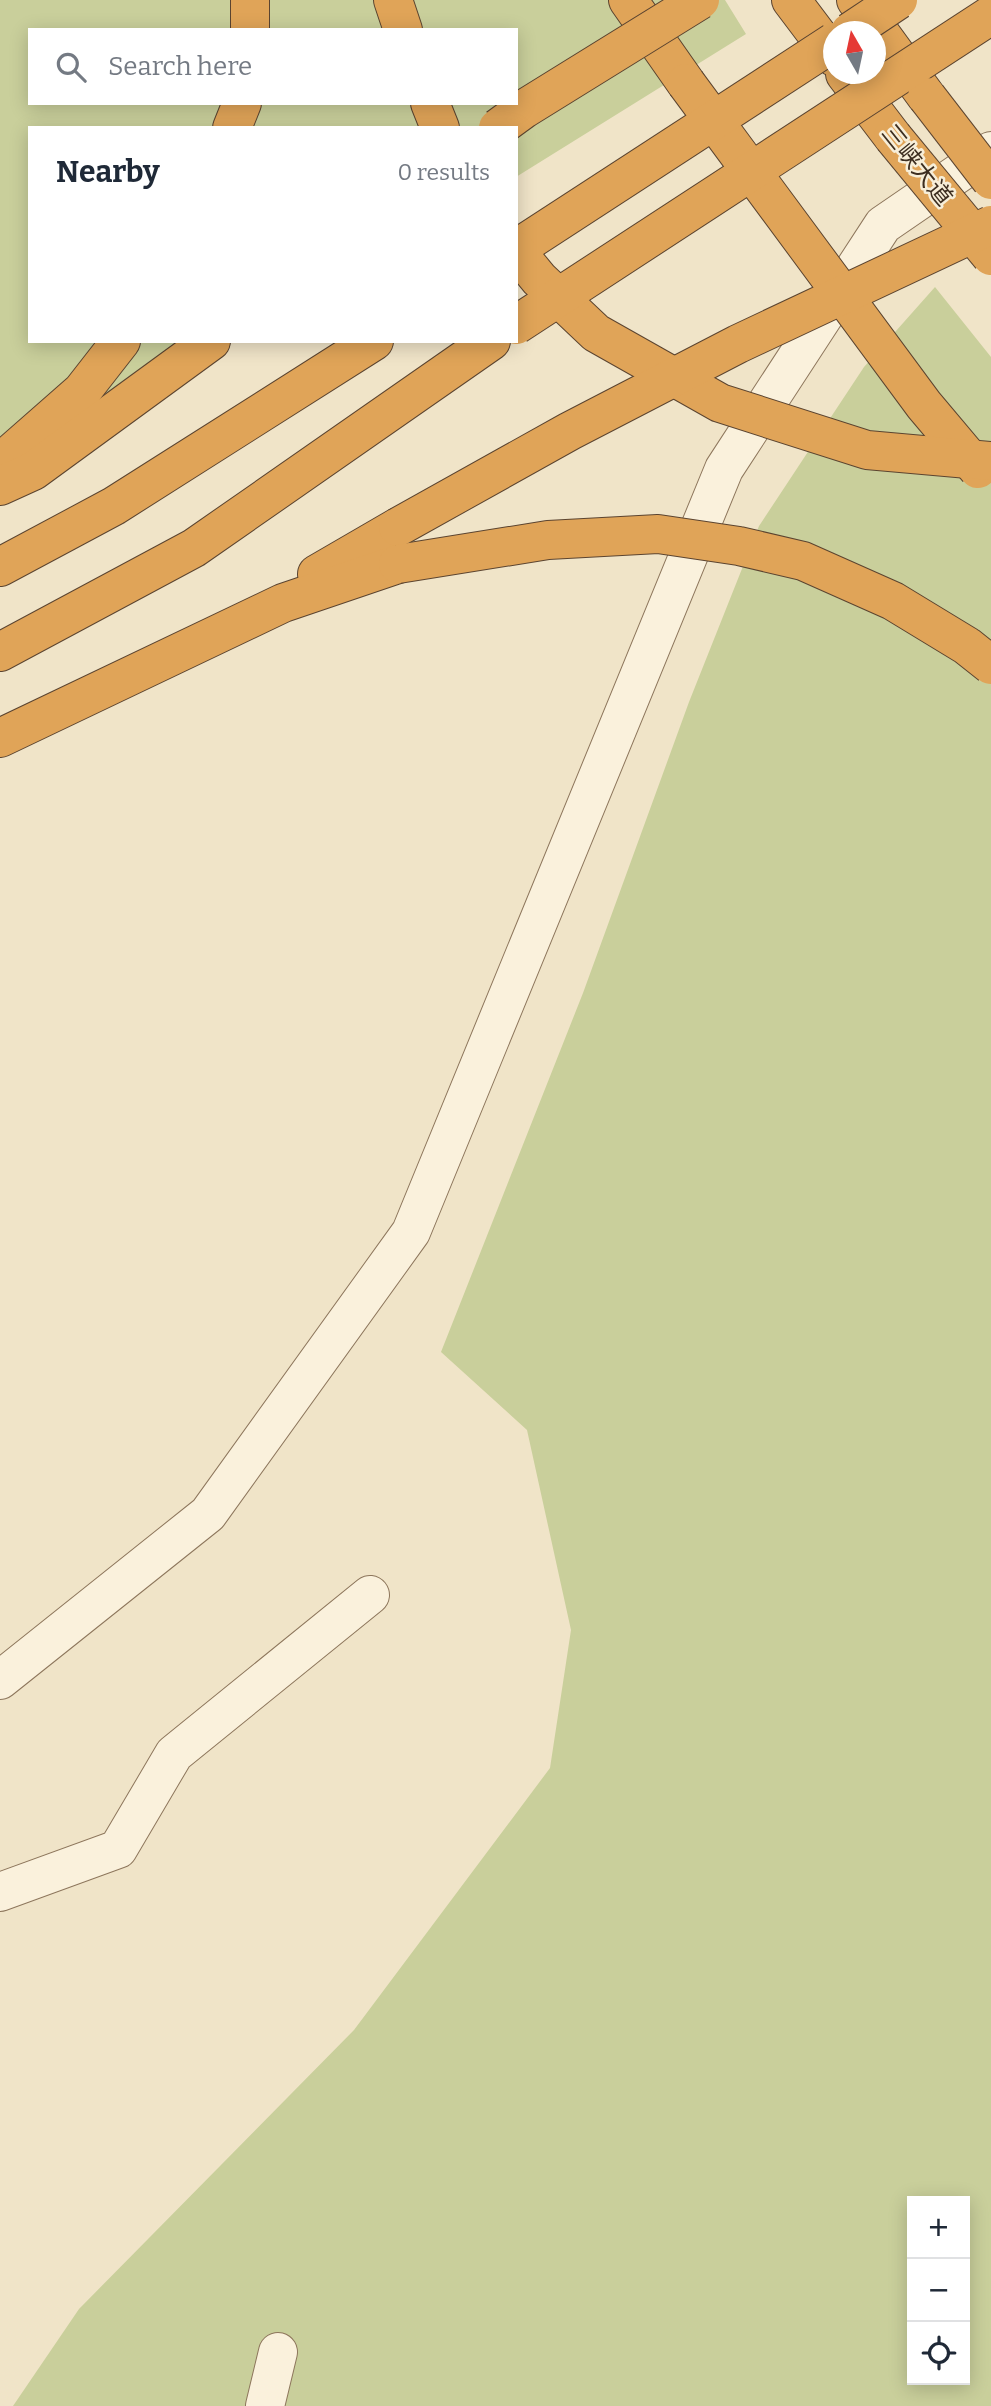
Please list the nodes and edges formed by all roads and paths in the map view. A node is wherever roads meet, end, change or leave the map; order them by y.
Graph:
1 (250, 0) edge
2 (393, 0) edge
3 (628, 0) edge
4 (700, 0) edge
5 (790, 0) edge
6 (856, 0) edge
7 (898, 0) edge
8 (991, 15) edge
9 (866, 21) edge
10 (250, 28) edge
11 (402, 28) edge
12 (823, 43) edge
13 (823, 49) edge
14 (853, 84) edge
15 (241, 105) edge
16 (431, 105) edge
17 (233, 126) edge
18 (439, 126) edge
19 (501, 126) edge
20 (991, 151) edge
21 (991, 180) edge
22 (991, 225) edge
23 (991, 235) edge
24 (518, 249) edge
25 (518, 253) edge
26 (991, 256) edge
27 (902, 267) junction
28 (518, 324) edge
29 (119, 343) edge
30 (208, 343) edge
31 (371, 343) edge
32 (475, 351) edge
33 (991, 461) edge
34 (0, 463) edge
35 (991, 483) edge
36 (0, 485) edge
37 (0, 567) edge
38 (181, 651) junction
39 (0, 652) edge
40 (991, 665) edge
41 (0, 737) edge
42 (370, 1595) dead end
43 (0, 1680) edge
44 (0, 1892) edge
45 (278, 2352) dead end
46 (265, 2406) edge

1 - 10 highway
2 - 11 highway
3 - 35 highway, bridge
4 - 19 highway, bridge
5 - 12 highway
6 - 21 highway, 三峡大道, bridge
7 - 9 highway, bridge
8 - 28 highway, bridge
13 - 24 highway, bridge
14 - 26 highway, 三峡大道, bridge
15 - 17 highway
16 - 18 highway
20 - 43 street
22 - 27 highway, bridge
23 - 27 highway, bridge
25 - 33 highway, bridge
27 - 38 highway, bridge
29 - 34 highway
30 - 36 highway
31 - 37 highway
32 - 39 highway
38 - 40 highway, bridge
38 - 41 highway
42 - 44 street
45 - 46 street

